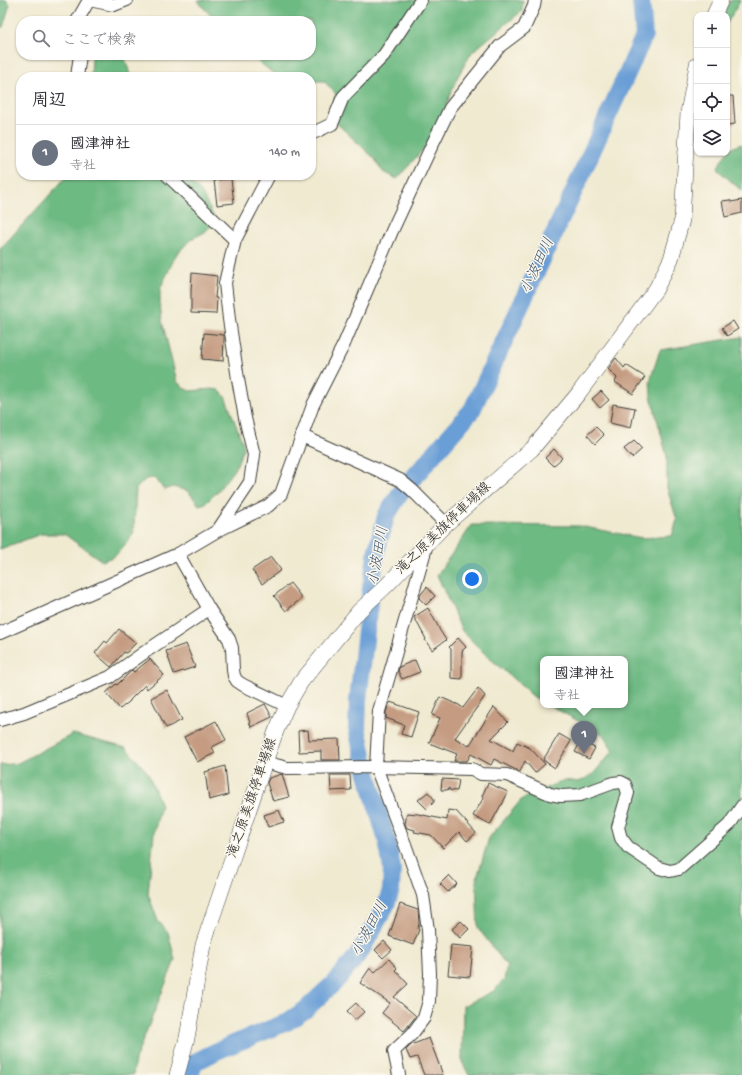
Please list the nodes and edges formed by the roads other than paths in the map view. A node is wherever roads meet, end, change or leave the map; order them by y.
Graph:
1 (89, 0) edge
2 (127, 0) edge
3 (421, 0) edge
4 (535, 0) edge
5 (721, 0) edge
6 (715, 12) edge
7 (80, 16) edge
8 (80, 60) edge
9 (78, 72) edge
10 (694, 81) edge
11 (316, 132) edge
12 (172, 180) edge
13 (266, 180) edge
14 (235, 240) junction
15 (302, 436) junction
16 (446, 524) junction
17 (217, 531) junction
18 (428, 543) junction
19 (178, 554) junction
20 (209, 609) junction
21 (0, 633) edge
22 (287, 706) junction
23 (0, 720) edge
24 (265, 762) junction
25 (374, 767) junction
26 (742, 806) edge
27 (177, 1075) edge
28 (399, 1075) edge

1 - 2 street
1 - 7 street
3 - 11 street
4 - 15 street
5 - 6 main road
8 - 9 street
10 - 16 main road, 滝之原美旗停車場線
12 - 14 street
13 - 14 street
14 - 17 street
15 - 16 street
15 - 17 street
16 - 18 main road, 滝之原美旗停車場線
17 - 19 street
18 - 22 main road, 滝之原美旗停車場線
18 - 25 street
19 - 20 street
19 - 21 street
20 - 22 street
20 - 23 street
22 - 24 main road, 滝之原美旗停車場線
24 - 25 street
24 - 27 main road, 滝之原美旗停車場線
25 - 26 street
25 - 28 street

